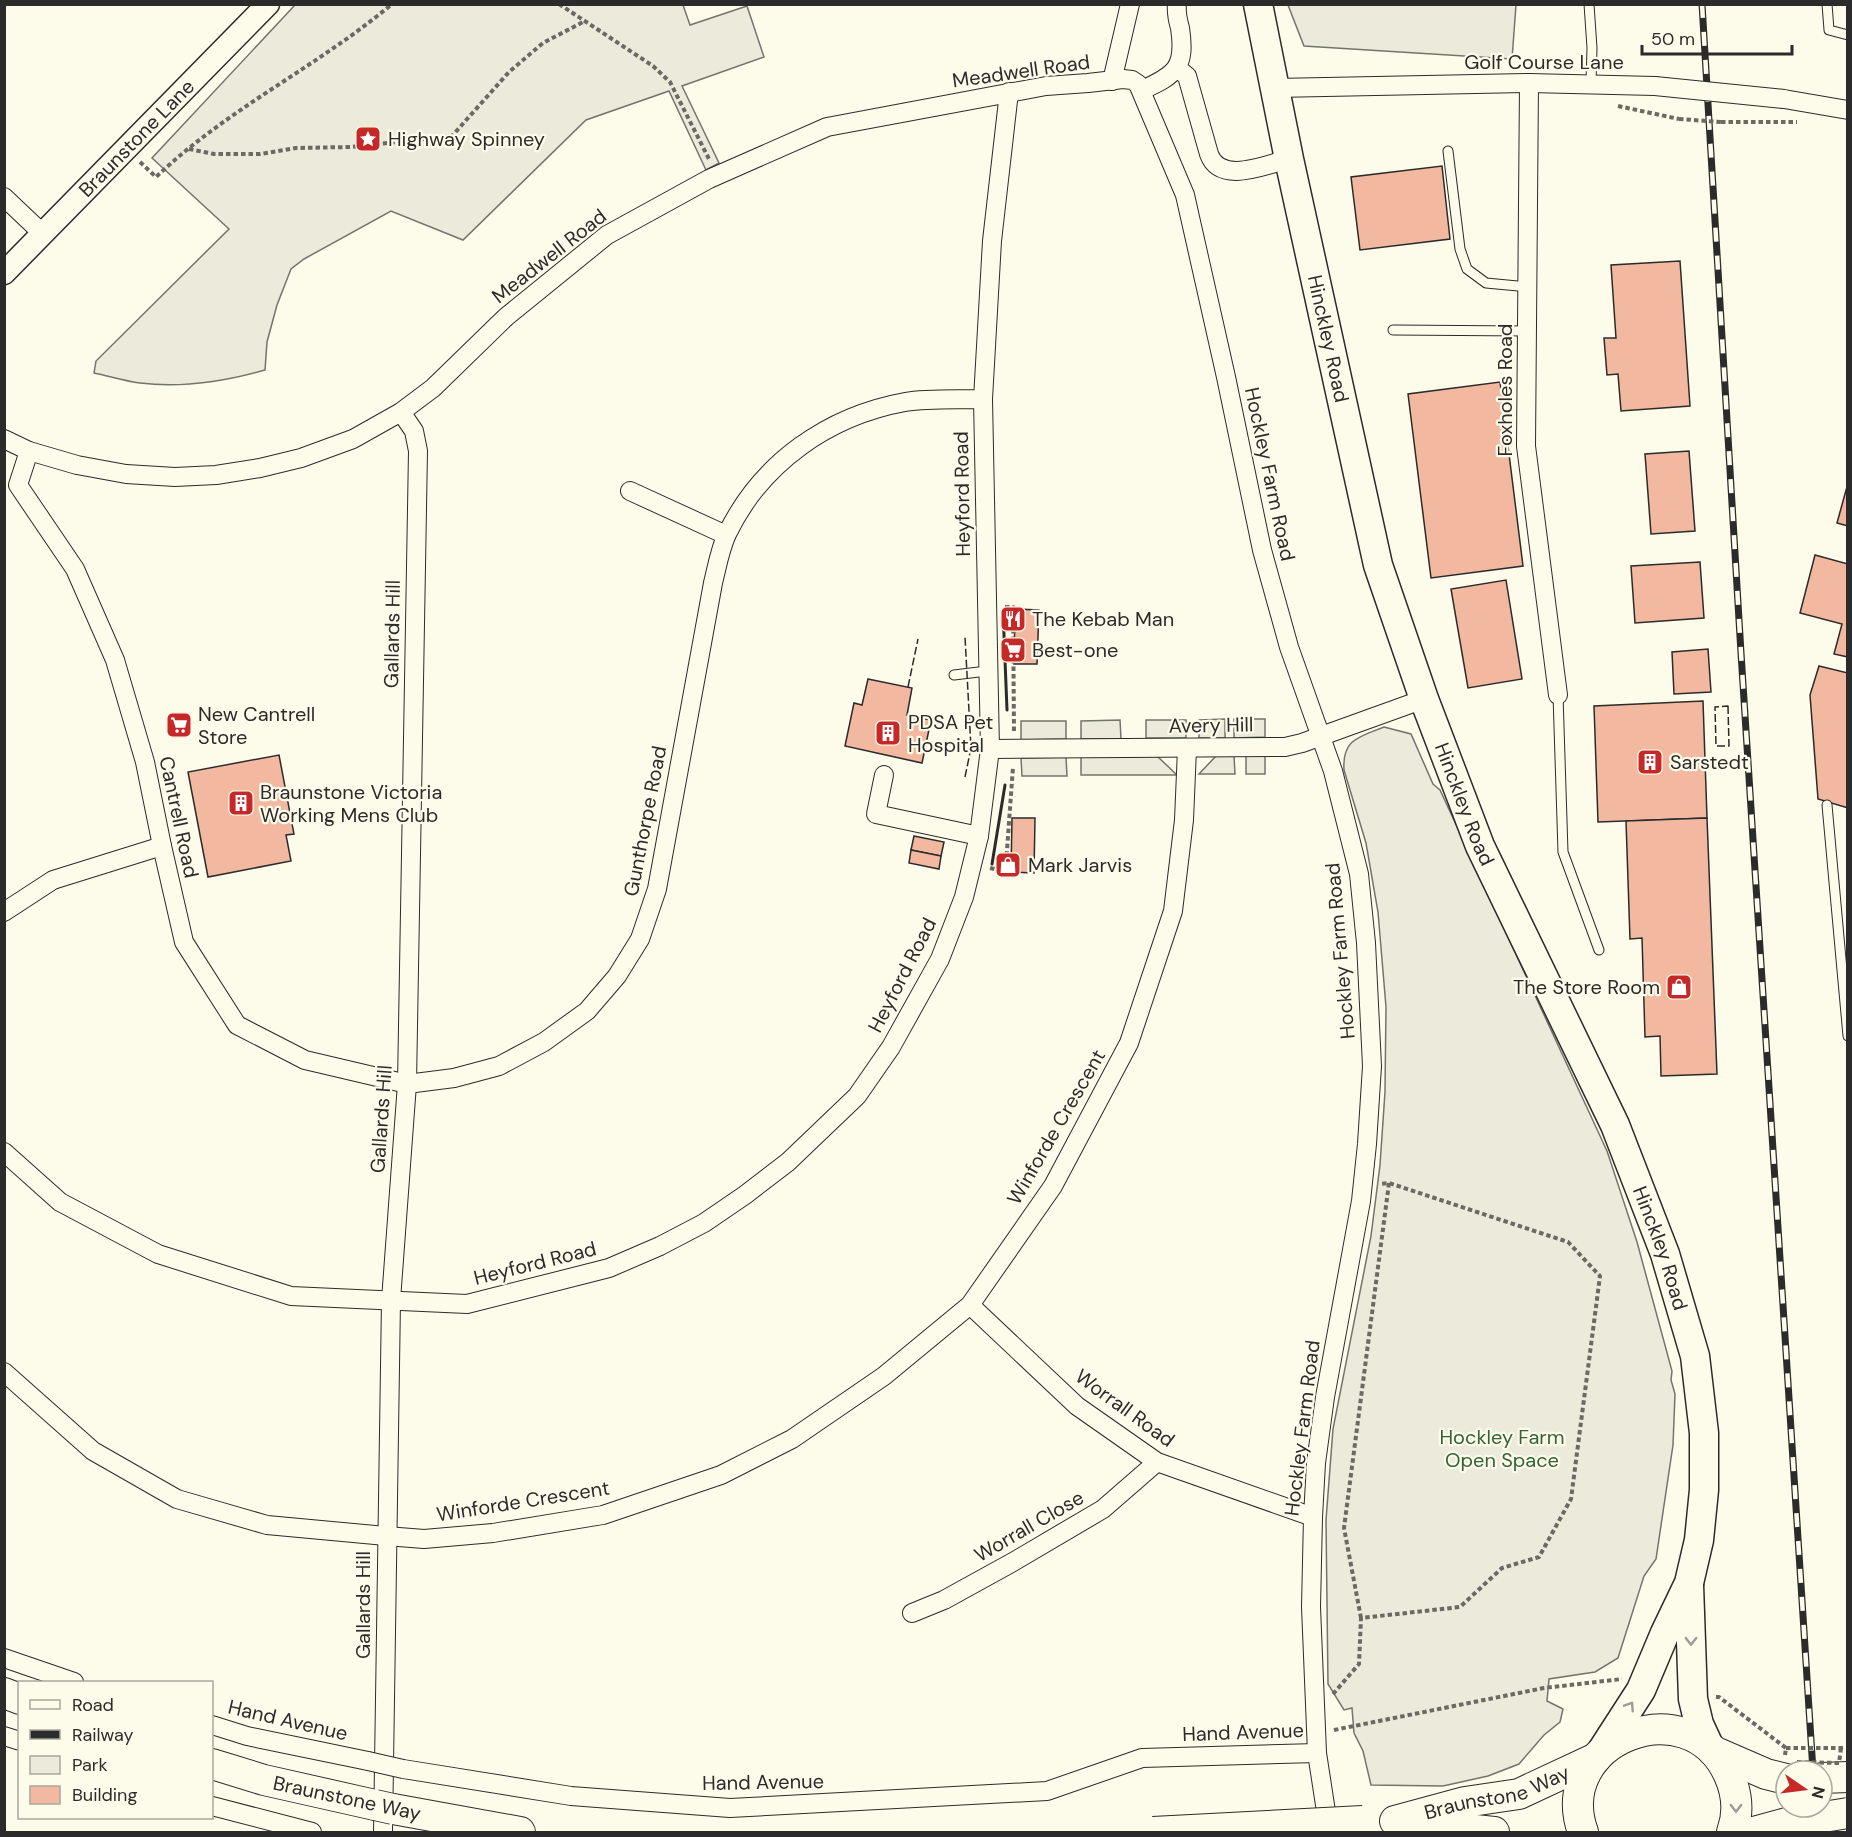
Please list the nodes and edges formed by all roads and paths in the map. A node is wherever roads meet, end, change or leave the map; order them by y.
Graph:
1 (268, 4) edge
2 (392, 4) edge
3 (559, 4) edge
4 (1130, 4) edge
5 (1177, 4) edge
6 (1258, 4) edge
7 (1589, 4) edge
8 (1827, 4) edge
9 (585, 21) junction
10 (1848, 35) edge
11 (1177, 68) junction
12 (1112, 81) junction
13 (1529, 83) junction
14 (1591, 83) junction
15 (1275, 88) junction
16 (1142, 90) junction
17 (1009, 92) junction
18 (1848, 110) edge
19 (1679, 119) dead end
20 (1721, 122) dead end
21 (189, 149) junction
22 (1448, 151) dead end
23 (1289, 159) junction
24 (716, 176) junction
25 (156, 177) dead end
26 (4, 197) edge
27 (42, 233) junction
28 (4, 273) edge
29 (1527, 287) junction
30 (1393, 330) dead end
31 (1527, 331) junction
32 (983, 399) junction
33 (401, 412) junction
34 (4, 439) edge
35 (29, 451) junction
36 (630, 491) dead end
37 (726, 535) junction
38 (987, 671) junction
39 (954, 675) dead end
40 (1558, 695) joint
41 (1424, 699) junction
42 (1321, 736) junction
43 (990, 749) junction
44 (1187, 749) junction
45 (884, 775) dead end
46 (1827, 806) dead end
47 (980, 836) junction
48 (162, 846) junction
49 (991, 868) dead end
50 (1000, 870) dead end
51 (4, 912) edge
52 (1599, 950) dead end
53 (1848, 1036) edge
54 (407, 1084) junction
55 (4, 1152) edge
56 (1389, 1183) junction
57 (1363, 1186) junction
58 (391, 1300) junction
59 (970, 1305) junction
60 (4, 1372) edge
61 (1157, 1462) junction
62 (1312, 1518) junction
63 (386, 1536) junction
64 (1689, 1583) junction
65 (912, 1613) dead end
66 (1361, 1618) junction
67 (4, 1658) edge
68 (1650, 1670) junction
69 (68, 1681) edge
70 (1323, 1696) junction
71 (1693, 1699) junction
72 (1332, 1719) dead end
73 (213, 1725) edge
74 (1841, 1748) junction
75 (1848, 1748) edge
76 (1711, 1750) junction
77 (1317, 1753) junction
78 (1597, 1757) junction
79 (213, 1764) edge
80 (1834, 1764) edge
81 (1774, 1773) edge
82 (213, 1806) edge
83 (1848, 1813) edge
84 (384, 1816) edge
85 (1395, 1821) junction
86 (312, 1833) edge
87 (520, 1833) edge
88 (1153, 1833) edge
89 (1329, 1833) edge
90 (1494, 1833) edge
91 (1583, 1833) edge
92 (1732, 1833) edge
93 (1754, 1833) edge

1 - 27 street, Braunstone Lane
2 - 21 path
3 - 9 path
4 - 12 street
5 - 11 street
6 - 15 main road, Hinckley Road
7 - 14 lane
8 - 10 lane
9 - 21 path
9 - 24 path
11 - 16 street
11 - 23 street
12 - 16 street, Meadwell Road
12 - 17 street, Meadwell Road
13 - 14 street, Golf Course Lane
13 - 15 street, Golf Course Lane
13 - 29 street, Foxholes Road
14 - 18 street, Golf Course Lane, bridge
15 - 23 main road, Hinckley Road
16 - 42 street, Hockley Farm Road
17 - 24 street, Meadwell Road
17 - 32 street, Heyford Road
19 - 20 path, bridge
21 - 25 path
22 - 29 lane
23 - 41 main road, Hinckley Road
24 - 33 street, Meadwell Road
26 - 27 street
27 - 28 street, Braunstone Lane
29 - 31 street, Foxholes Road
30 - 31 lane
31 - 40 street, Foxholes Road
32 - 37 street, Gunthorpe Road
32 - 38 street, Heyford Road
33 - 35 street, Meadwell Road
33 - 54 street, Gallards Hill
34 - 35 street, Meadwell Road
35 - 48 street, Cantrell Road
36 - 37 street
37 - 54 street, Gunthorpe Road
38 - 39 lane
38 - 43 street, Heyford Road
40 - 52 lane
41 - 42 street, Avery Hill
41 - 64 main road, Hinckley Road
42 - 44 street, Avery Hill
42 - 57 street, Hockley Farm Road
43 - 44 street, Avery Hill
43 - 47 street, Heyford Road
44 - 59 street, Winforde Crescent
45 - 47 street
46 - 53 lane
47 - 58 street, Heyford Road
48 - 51 street
48 - 54 street, Cantrell Road
49 - 50 path
54 - 58 street, Gallards Hill
55 - 58 street, Heyford Road
56 - 57 path
56 - 66 path
56 - 66 path
57 - 62 street, Hockley Farm Road
58 - 63 street, Gallards Hill
59 - 61 street, Worrall Road
59 - 63 street, Winforde Crescent
60 - 63 street, Winforde Crescent
61 - 62 street, Worrall Road
61 - 65 street, Worrall Close
62 - 70 street, Hockley Farm Road
63 - 84 street, Gallards Hill
64 - 68 main road, Hinckley Road
64 -> 71 main road, Hinckley Road
66 - 70 path
67 - 69 street
68 - 72 path
78 -> 68 main road, Hinckley Road
70 - 77 street, Hockley Farm Road
71 - 74 path, bridge
71 - 76 main road, Hinckley Road
73 - 77 street, Hand Avenue, bridge
74 - 75 path, bridge
74 - 80 path, bridge
76 - 78 highway, Braunstone Way
76 - 81 highway, Braunstone Way
76 -> 92 highway
77 - 89 street, Hockley Farm Road
78 - 85 highway, Braunstone Way
78 - 91 highway
79 - 84 highway, Braunstone Way
82 - 86 street
83 - 93 highway, bridge
84 - 87 highway, Braunstone Way
85 - 88 highway, Braunstone Way, bridge
85 - 90 highway, Braunstone Way

